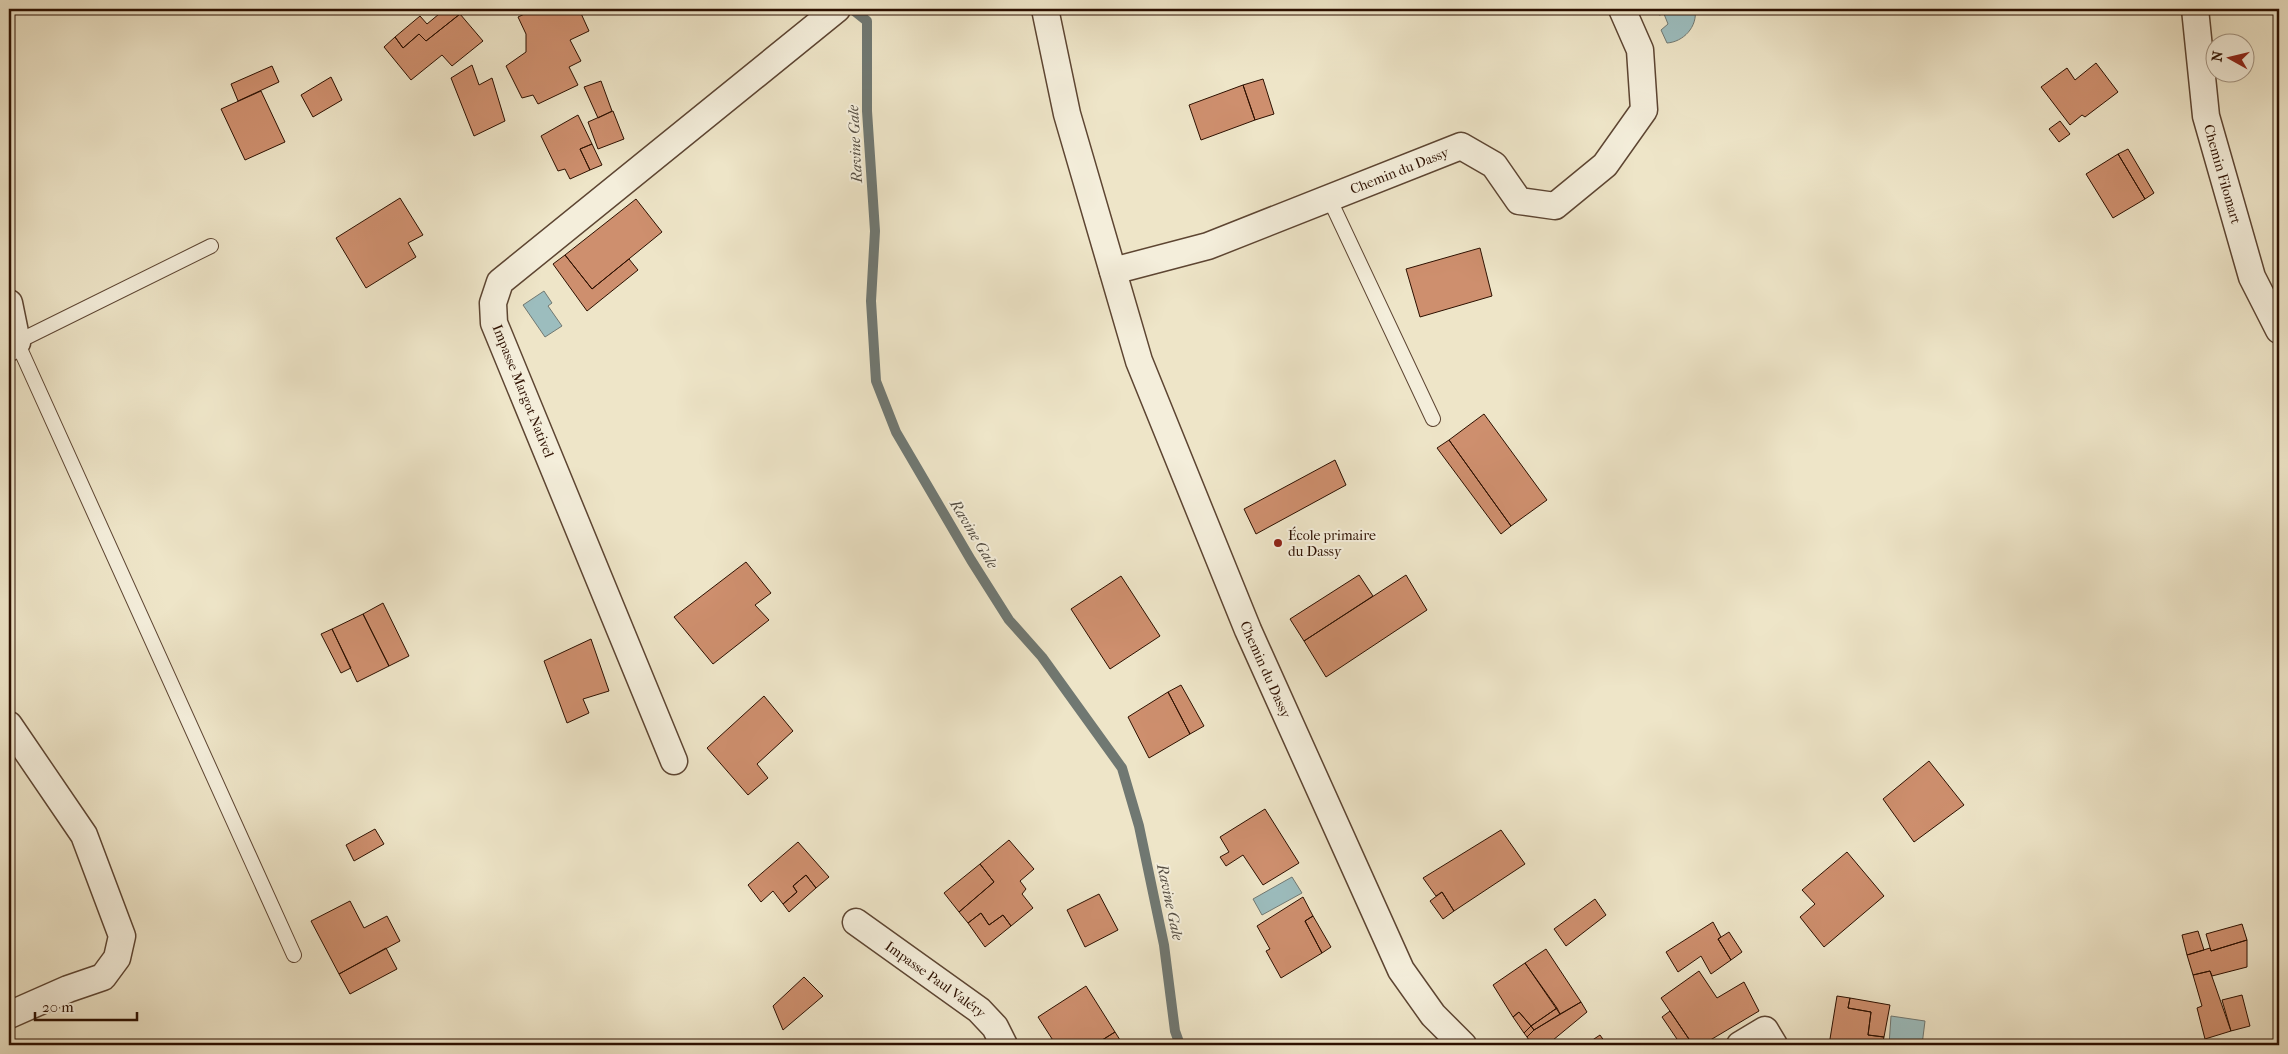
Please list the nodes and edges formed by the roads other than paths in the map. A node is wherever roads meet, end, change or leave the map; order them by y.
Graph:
1 (1045, 9) edge
2 (1622, 9) edge
3 (2194, 9) edge
4 (833, 12) edge
5 (1329, 198) junction
6 (211, 246) dead end
7 (1113, 271) junction
8 (9, 303) edge
9 (2279, 330) edge
10 (13, 345) edge
11 (1433, 419) dead end
12 (9, 725) edge
13 (674, 761) dead end
14 (856, 922) dead end
15 (294, 955) dead end
16 (9, 1015) edge
17 (1004, 1045) edge
18 (1463, 1045) edge
19 (1740, 1045) edge
20 (1774, 1045) edge

1 - 7 street, Chemin du Dassy
2 - 5 street, Chemin du Dassy
3 - 9 street, Chemin Filomart
4 - 13 street, Impasse Margot Nativel
5 - 7 street, Chemin du Dassy
5 - 11 lane
6 - 10 lane
7 - 18 street, Chemin du Dassy
8 - 10 street
10 - 15 lane
12 - 16 street
14 - 17 street, Impasse Paul Valéry
19 - 20 street

